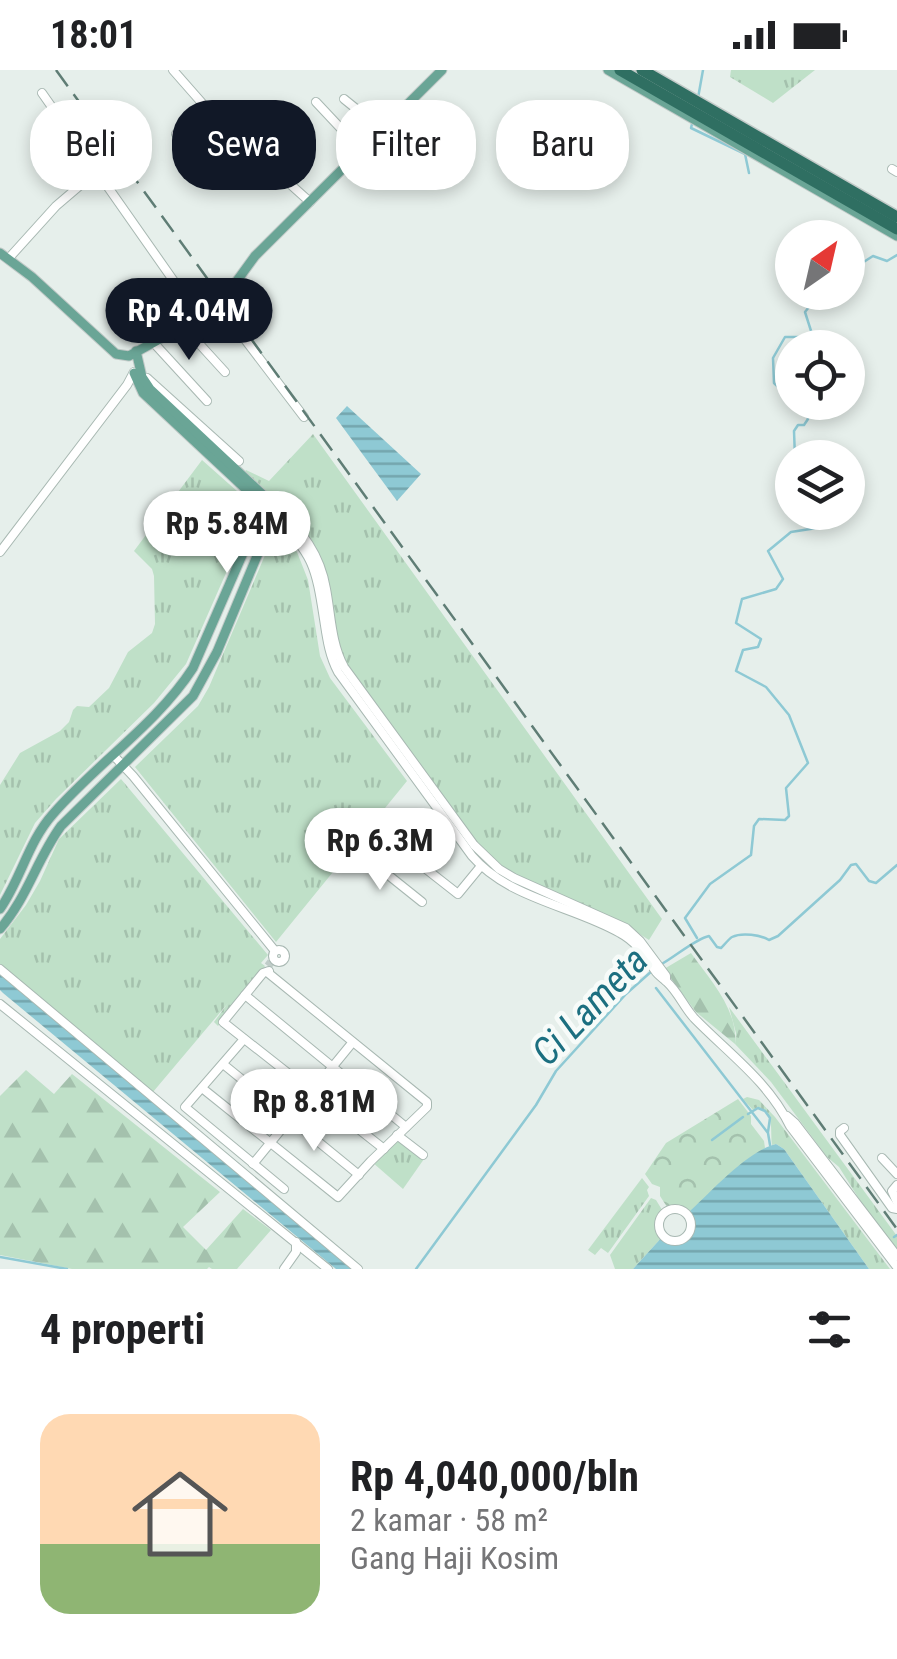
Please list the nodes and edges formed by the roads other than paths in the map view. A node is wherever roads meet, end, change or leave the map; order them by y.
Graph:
1 (174, 70) edge
2 (442, 70) edge
3 (608, 70) edge
4 (620, 70) edge
5 (642, 70) edge
6 (652, 70) edge
7 (662, 81) junction
8 (42, 93) dead end
9 (682, 95) junction
10 (47, 100) edge
11 (200, 100) edge
12 (412, 100) edge
13 (316, 102) dead end
14 (704, 115) junction
15 (336, 123) edge
16 (779, 168) junction
17 (336, 176) edge
18 (809, 179) junction
19 (75, 190) edge
20 (110, 190) edge
21 (297, 190) edge
22 (310, 202) junction
23 (861, 202) junction
24 (897, 214) edge
25 (897, 232) edge
26 (5, 255) edge
27 (218, 304) junction
28 (199, 317) junction
29 (183, 326) junction
30 (208, 340) dead end
31 (152, 341) junction
32 (200, 347) junction
33 (132, 353) junction
34 (134, 372) junction
35 (225, 372) dead end
36 (146, 378) dead end
37 (206, 401) dead end
38 (170, 404) junction
39 (304, 417) dead end
40 (182, 424) junction
41 (238, 461) dead end
42 (265, 502) junction
43 (276, 512) junction
44 (0, 552) edge
45 (204, 646) junction
46 (216, 652) junction
47 (113, 755) junction
48 (124, 767) junction
49 (450, 818) junction
50 (481, 866) junction
51 (20, 872) junction
52 (33, 878) junction
53 (422, 902) dead end
54 (0, 909) edge
55 (589, 915) junction
56 (0, 929) edge
57 (272, 964) junction
58 (0, 969) edge
59 (245, 996) junction
60 (0, 1004) edge
61 (244, 1040) junction
62 (352, 1043) junction
63 (223, 1064) junction
64 (332, 1068) junction
65 (202, 1088) junction
66 (312, 1094) junction
67 (783, 1113) junction
68 (291, 1119) junction
69 (406, 1127) junction
70 (844, 1128) dead end
71 (397, 1135) junction
72 (272, 1142) junction
73 (384, 1149) junction
74 (423, 1155) dead end
75 (882, 1158) dead end
76 (254, 1164) junction
77 (897, 1174) edge
78 (359, 1176) junction
79 (897, 1184) edge
80 (284, 1188) dead end
81 (897, 1206) edge
82 (678, 1209) joint
83 (296, 1242) junction
84 (897, 1256) edge
85 (897, 1267) edge
86 (284, 1269) edge
87 (328, 1269) edge
88 (358, 1269) edge

1 - 11 street
2 - 12 main road
3 - 14 main road
4 - 9 highway
5 - 7 highway
6 - 7 highway
6 - 9 main road
7 - 9 highway
8 - 10 street
9 - 14 highway
13 - 15 street
14 - 16 main road
14 - 18 highway
14 - 23 highway
16 - 18 highway
16 - 23 main road
17 - 22 main road
18 - 23 highway
19 - 26 street
20 - 28 street
21 - 22 street
22 - 27 main road
23 - 24 highway
23 - 25 highway
26 - 33 main road
27 - 28 main road
27 - 39 street
28 - 29 main road
29 - 31 main road
29 - 32 street
30 - 32 street
31 - 33 main road
31 - 37 street
32 - 35 street
33 - 34 main road
33 - 38 main road
34 - 40 main road
34 - 44 street
36 - 38 street
38 - 40 main road
38 - 41 street
40 - 42 main road
42 - 43 main road
42 - 45 main road
43 - 46 main road
43 - 49 street
45 - 46 main road
45 - 47 main road
46 - 48 main road
47 - 48 street
47 - 51 main road
48 - 52 main road
48 - 57 street
49 - 50 street
49 - 55 street
50 - 53 street
50 - 55 street
51 - 52 main road
51 - 54 main road
52 - 56 main road
55 - 67 street
57 - 59 street
57 - 62 street
58 - 88 street
59 - 61 street
59 - 64 street
60 - 83 street
61 - 63 street
61 - 66 street
62 - 64 street
62 - 69 street
63 - 65 street
63 - 68 street
64 - 66 street
64 - 69 street
65 - 72 street
65 - 76 street
66 - 68 street
66 - 73 street
67 - 84 street
67 - 85 street
68 - 72 street
68 - 78 street
69 - 71 street
70 - 81 street
71 - 73 street
71 - 74 street
72 - 76 street
72 - 78 street
73 - 78 street
75 - 77 street
76 - 80 street
79 - 81 street
82 - 82 street
83 - 86 street
83 - 87 street

